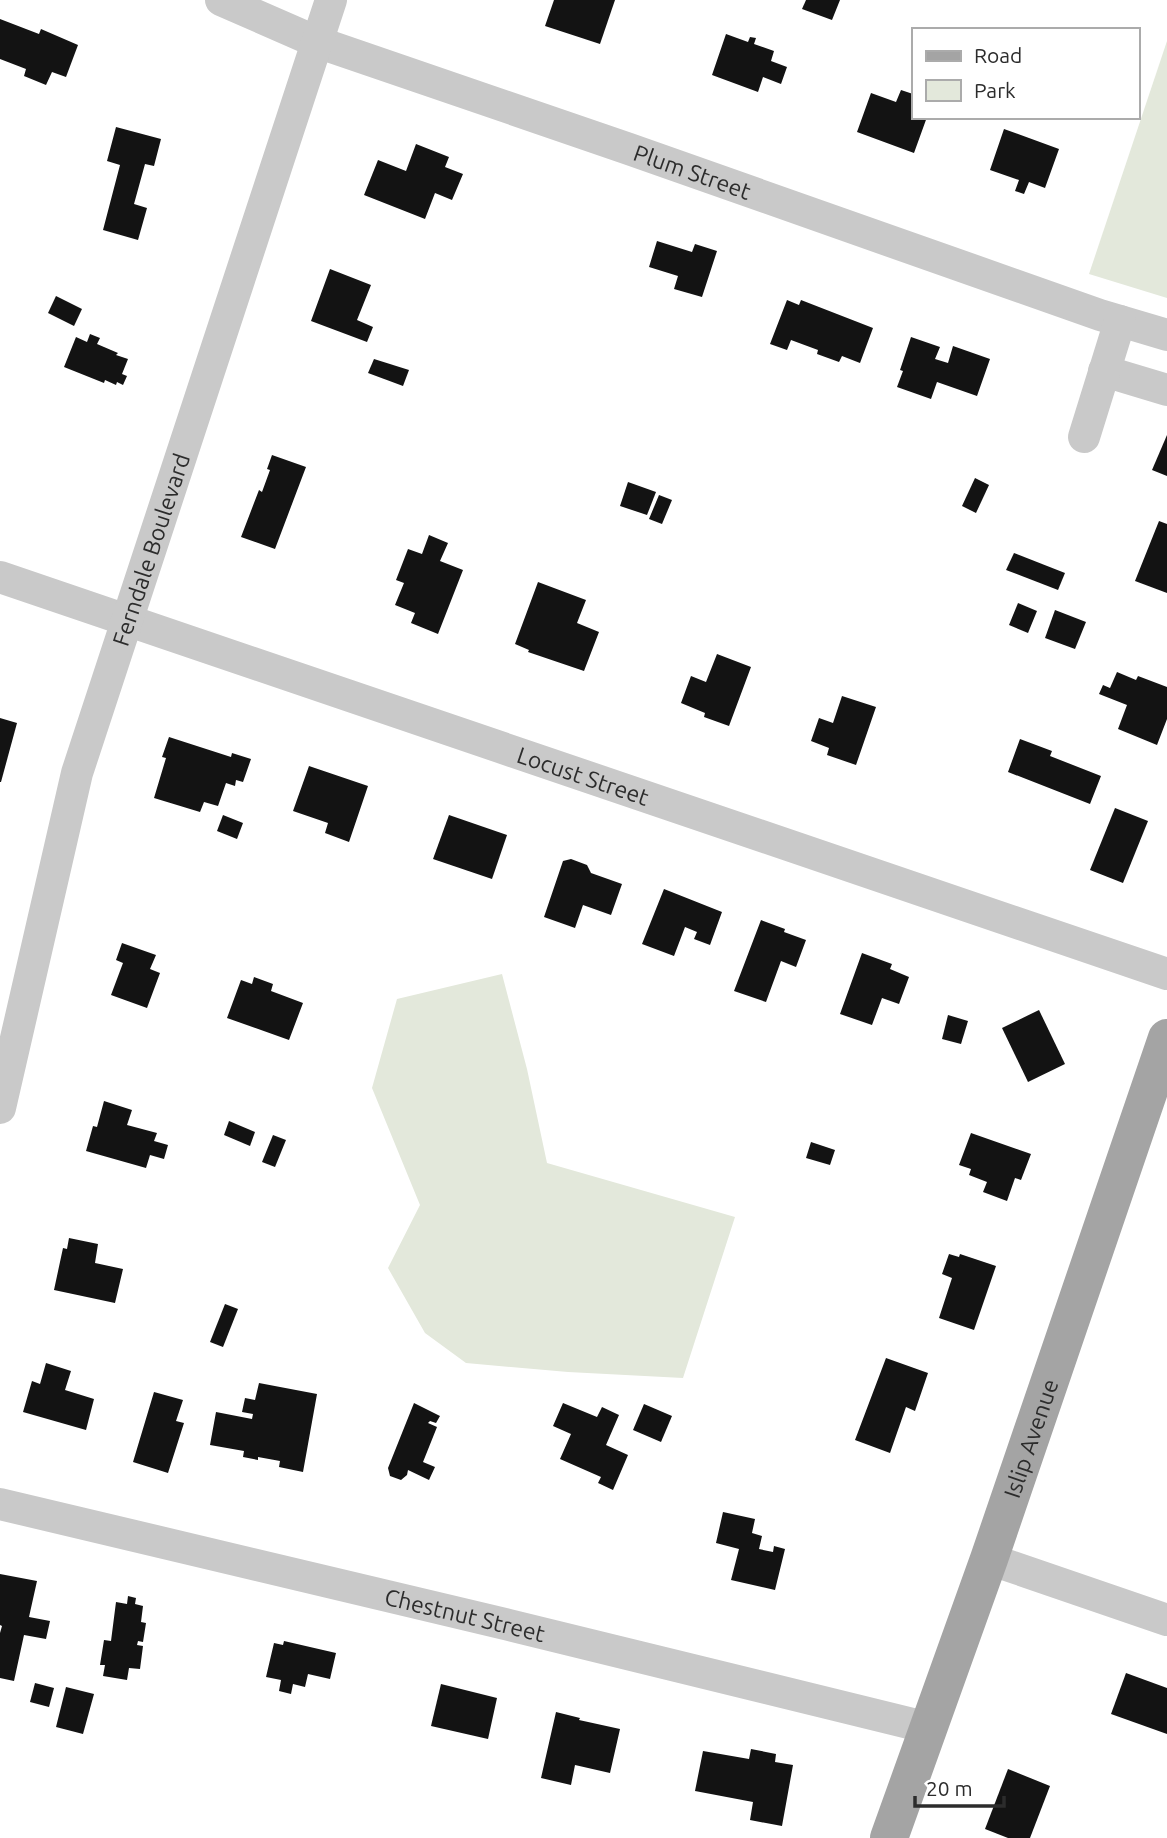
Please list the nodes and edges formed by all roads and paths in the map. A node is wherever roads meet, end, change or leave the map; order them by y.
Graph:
1 (221, 0) edge
2 (331, 0) edge
3 (317, 42) junction
4 (1120, 321) junction
5 (1167, 335) edge
6 (1104, 371) junction
7 (1167, 390) edge
8 (1084, 437) dead end
9 (0, 577) edge
10 (127, 621) junction
11 (1167, 974) edge
12 (1167, 1038) edge
13 (0, 1108) edge
14 (0, 1504) edge
15 (989, 1559) junction
16 (1167, 1620) edge
17 (929, 1728) junction
18 (889, 1838) edge

1 - 3 street, Plum Street
2 - 3 street, Ferndale Boulevard
3 - 4 street, Plum Street
3 - 10 street, Ferndale Boulevard
4 - 5 street, Plum Street
4 - 6 street
6 - 7 street
6 - 8 street
9 - 10 street, Locust Street
10 - 11 street, Locust Street
10 - 13 street, Ferndale Boulevard
12 - 15 main road, Islip Avenue
14 - 17 street, Chestnut Street
15 - 16 street
15 - 17 main road, Islip Avenue
17 - 18 main road, Islip Avenue

